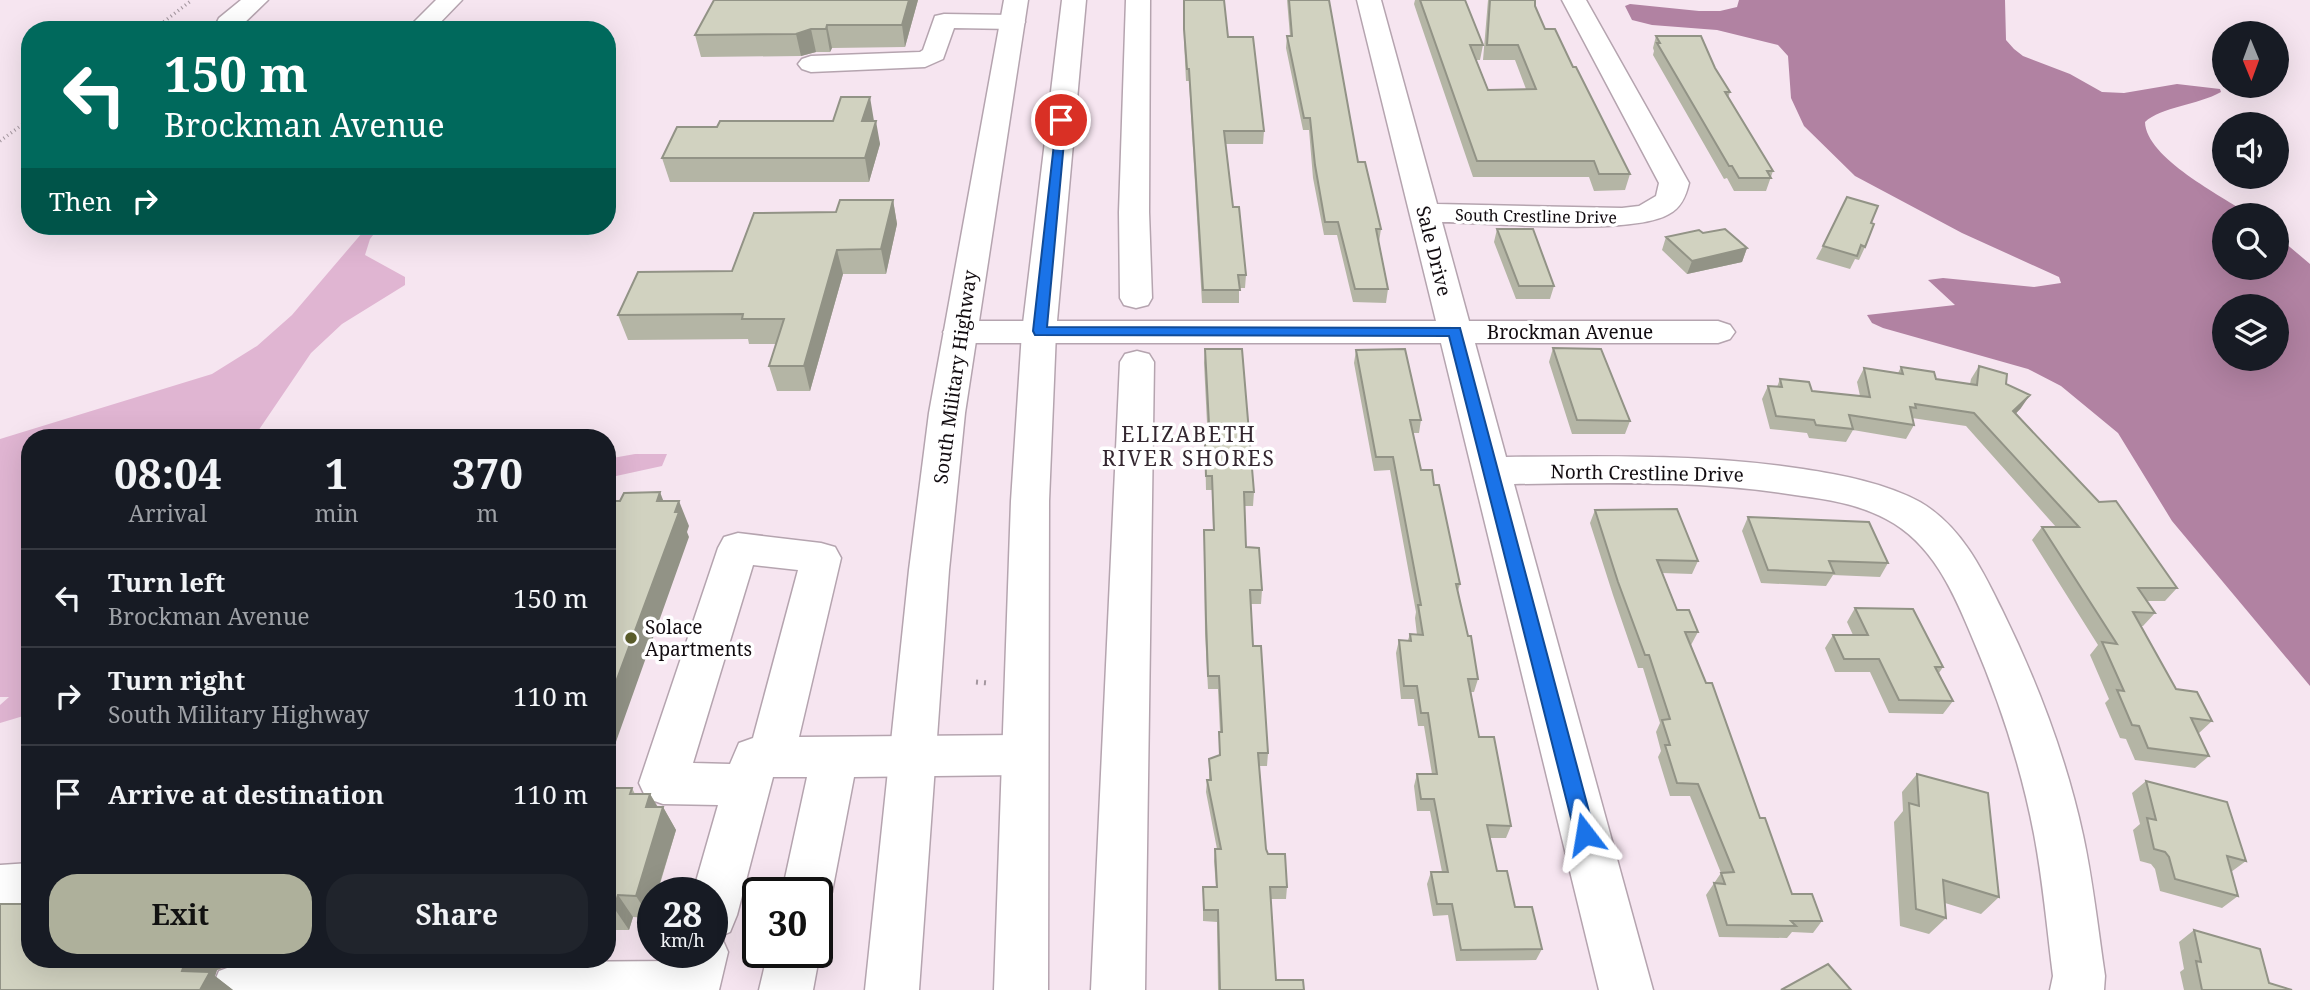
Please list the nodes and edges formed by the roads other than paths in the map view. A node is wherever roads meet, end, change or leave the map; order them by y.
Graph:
1 (257, 0) edge
2 (450, 0) edge
3 (1073, 0) edge
4 (1138, 0) edge
5 (1369, 0) edge
6 (1574, 0) edge
7 (947, 11) edge
8 (1014, 11) edge
9 (231, 21) edge
10 (428, 21) edge
11 (811, 64) dead end
12 (1424, 213) junction
13 (1136, 298) dead end
14 (1040, 331) junction
15 (1455, 331) junction
16 (1718, 331) dead end
17 (960, 332) junction
18 (1137, 362) dead end
19 (1491, 471) junction
20 (1024, 755) junction
21 (835, 757) junction
22 (912, 757) junction
23 (759, 771) junction
24 (724, 877) edge
25 (810, 877) edge
26 (21, 887) edge
27 (0, 888) edge
28 (344, 968) edge
29 (791, 968) edge
30 (696, 976) edge
31 (335, 989) edge
32 (238, 990) edge
33 (786, 990) edge
34 (892, 990) edge
35 (1021, 990) edge
36 (1118, 990) edge
37 (1626, 990) edge
38 (2077, 990) edge

1 - 9 street
2 - 10 street
3 - 14 street
4 - 13 street
5 - 12 street, Sale Drive
6 - 12 street, South Crestline Drive
7 - 8 street
7 - 11 street
8 - 17 street, South Military Highway
12 - 15 street, Sale Drive
14 - 15 street, Brockman Avenue
14 - 17 street, Brockman Avenue
14 - 20 street
15 - 16 street, Brockman Avenue
15 - 19 street, Sale Drive
17 - 22 street, South Military Highway
18 - 36 street
19 - 37 street, Sale Drive
19 - 38 street, North Crestline Drive
20 - 22 street
20 - 35 street
21 - 22 street
21 - 23 street
21 - 25 street
22 - 34 street, South Military Highway
23 - 23 street
23 - 24 street
26 - 27 street
28 - 31 street
29 - 33 street
30 - 31 street
31 - 32 street

